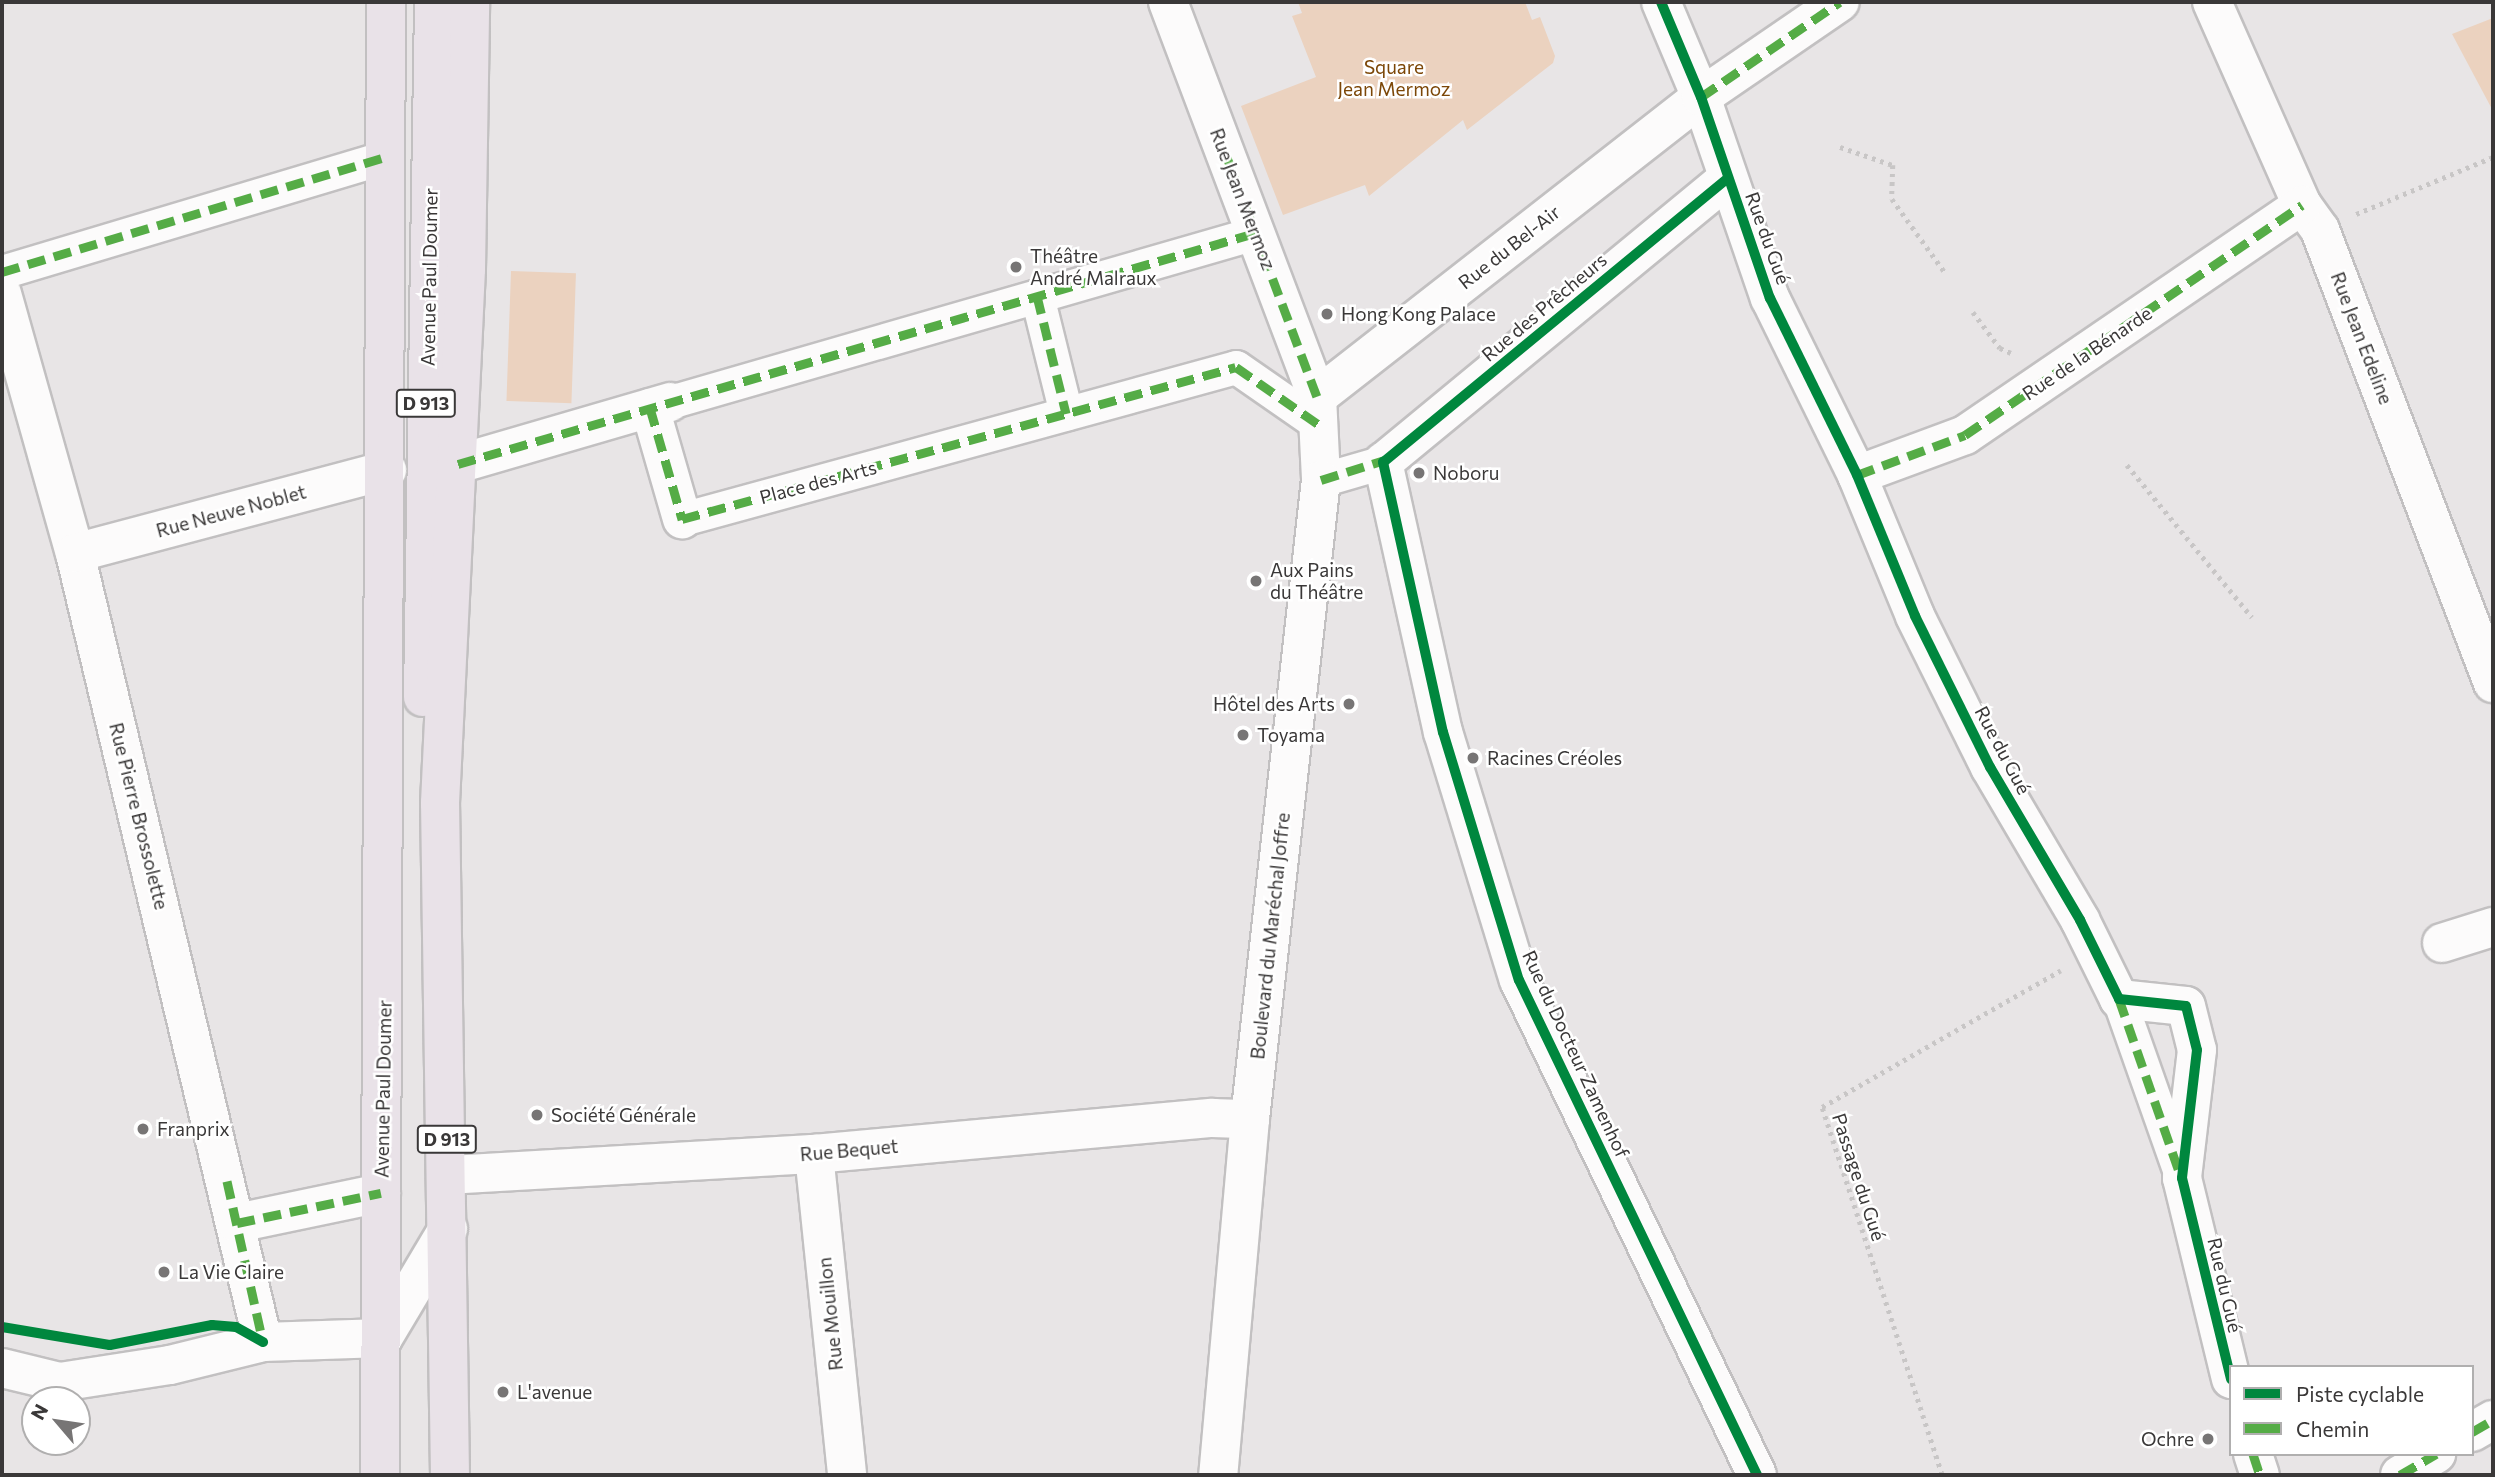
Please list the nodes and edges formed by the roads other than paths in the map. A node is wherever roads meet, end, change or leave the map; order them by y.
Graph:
1 (386, 2) edge
2 (413, 2) edge
3 (434, 2) edge
4 (470, 2) edge
5 (1168, 2) edge
6 (1661, 2) edge
7 (1840, 2) edge
8 (2212, 2) edge
9 (1701, 97) junction
10 (386, 157) junction
11 (1728, 178) junction
12 (2311, 217) junction
13 (1255, 233) junction
14 (2, 272) edge
15 (2, 294) edge
16 (1037, 296) junction
17 (660, 405) junction
18 (1317, 411) junction
19 (1066, 413) junction
20 (1383, 462) junction
21 (457, 464) junction
22 (387, 470) junction
23 (1857, 475) junction
24 (1321, 480) junction
25 (682, 519) joint
26 (75, 552) junction
27 (2493, 683) edge
28 (386, 702) junction
29 (440, 803) junction
30 (2493, 927) edge
31 (2442, 943) dead end
32 (2119, 999) junction
33 (1250, 1119) junction
34 (814, 1154) junction
35 (448, 1175) junction
36 (2182, 1178) junction
37 (381, 1192) junction
38 (237, 1223) junction
39 (448, 1229) junction
40 (383, 1338) junction
41 (262, 1342) junction
42 (2, 1368) edge
43 (2229, 1370) edge
44 (2493, 1420) edge
45 (2474, 1431) edge
46 (2254, 1456) edge
47 (2433, 1456) edge
48 (380, 1475) edge
49 (450, 1475) edge
50 (846, 1475) edge
51 (1218, 1475) edge
52 (1757, 1475) edge
53 (2260, 1475) edge
54 (2400, 1475) edge

1 - 10 main road, Avenue Paul Doumer / D 913
2 - 28 main road, Avenue Paul Doumer / D 913
3 - 29 main road, Avenue Paul Doumer / D 913
4 - 21 main road, Avenue Paul Doumer / D 913
5 - 13 street, Rue Jean Mermoz
6 - 9 street, Rue du Gué
7 - 9 street, Rue du Bel-Air
8 - 12 street, Rue Jean Edeline
9 - 11 street, Rue du Gué
9 - 18 street, Rue du Bel-Air
10 - 14 street
10 - 22 main road, Avenue Paul Doumer / D 913
11 - 20 street, Rue des Prêcheurs
11 - 23 street, Rue du Gué
12 - 23 street, Rue de la Bénarde
12 - 27 street, Rue Jean Edeline
13 - 16 street
13 - 18 street, Rue Jean Mermoz
15 - 26 street, Rue Pierre Brossolette
16 - 17 street
16 - 19 street
17 - 21 street
17 - 25 street, Place des Arts
18 - 19 street, Place des Arts
18 - 24 street, Boulevard du Maréchal Joffre
19 - 25 street, Place des Arts
20 - 24 street, Rue des Prêcheurs
20 - 52 street, Rue du Docteur Zamenhof
21 - 29 main road, Avenue Paul Doumer / D 913
22 - 26 street, Rue Neuve Noblet
22 - 28 main road, Avenue Paul Doumer / D 913
23 - 32 street, Rue du Gué
24 - 33 street, Boulevard du Maréchal Joffre
26 - 38 street, Rue Pierre Brossolette
28 - 37 main road, Avenue Paul Doumer / D 913
29 - 35 main road, Avenue Paul Doumer / D 913
30 - 31 street
32 - 36 street, Rue du Gué
32 - 36 street, Rue du Gué
33 - 34 street, Rue Bequet
33 - 51 street, Boulevard du Maréchal Joffre
34 - 35 street, Rue Bequet
34 - 50 street, Rue Mouillon
35 - 39 main road, Avenue Paul Doumer / D 913
36 - 43 street, Rue du Gué
37 - 38 street
37 - 40 main road, Avenue Paul Doumer / D 913
38 - 41 street, Rue Pierre Brossolette
39 - 40 street
39 - 49 main road, Avenue Paul Doumer / D 913
40 - 41 street
40 - 48 main road, Avenue Paul Doumer / D 913
41 - 42 street
44 - 45 street
46 - 53 street
47 - 54 street

